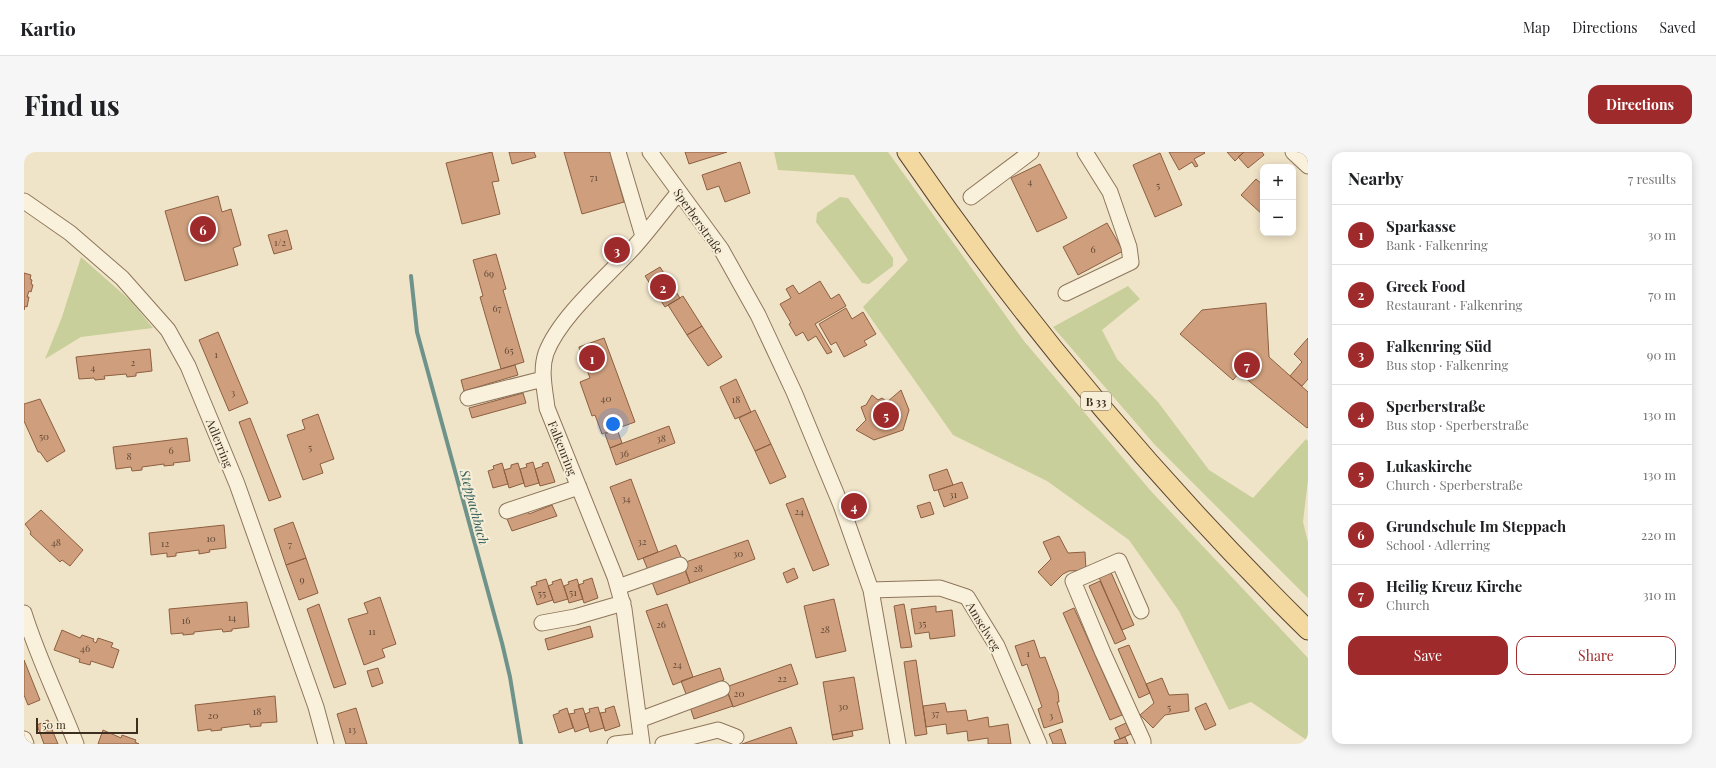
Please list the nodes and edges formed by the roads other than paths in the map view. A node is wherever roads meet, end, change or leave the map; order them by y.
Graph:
1 (618, 152) edge
2 (650, 152) edge
3 (907, 152) edge
4 (1031, 152) edge
5 (1085, 152) edge
6 (1293, 152) edge
7 (1308, 166) edge
8 (679, 192) junction
9 (971, 197) dead end
10 (24, 201) edge
11 (643, 236) junction
12 (1066, 293) dead end
13 (543, 379) junction
14 (468, 398) dead end
15 (579, 487) junction
16 (507, 511) dead end
17 (680, 565) dead end
18 (618, 587) junction
19 (871, 590) junction
20 (623, 603) junction
21 (1141, 611) dead end
22 (24, 613) edge
23 (542, 623) dead end
24 (1308, 630) edge
25 (722, 689) dead end
26 (639, 720) junction
27 (736, 737) dead end
28 (24, 739) edge
29 (641, 743) edge
30 (1143, 743) edge
31 (26, 744) edge
32 (76, 744) edge
33 (326, 744) edge
34 (615, 744) edge
35 (663, 744) edge
36 (898, 744) edge
37 (1038, 744) edge

1 - 11 street
2 - 8 street, Sperberstraße
3 - 24 main road, B 33
4 - 9 street
5 - 12 street
6 - 7 street
8 - 11 street, Falkenring
8 - 19 street, Sperberstraße
10 - 33 street, Adlerring
11 - 13 street, Falkenring
13 - 14 street
13 - 15 street, Falkenring
15 - 16 street
15 - 18 street, Falkenring
17 - 18 street
18 - 20 street, Falkenring
19 - 36 street, Sperberstraße
19 - 37 street, Amselweg
20 - 23 street
20 - 26 street, Falkenring
21 - 30 street
22 - 32 street
25 - 26 street
26 - 29 street, Falkenring
27 - 35 street
28 - 31 street
29 - 34 street

